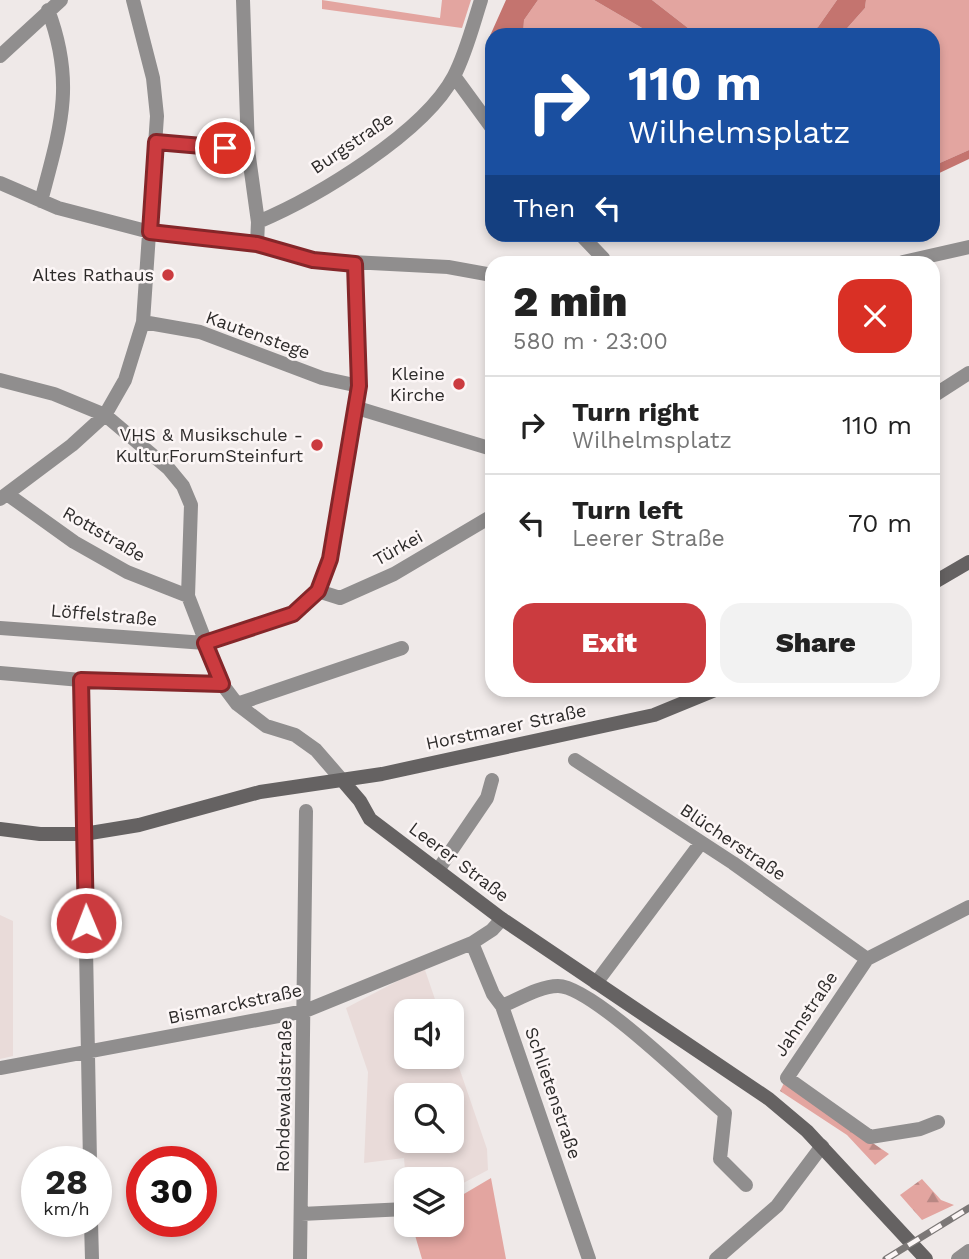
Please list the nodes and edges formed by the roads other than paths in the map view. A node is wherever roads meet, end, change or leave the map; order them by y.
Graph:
1 (61, 0) edge
2 (133, 0) edge
3 (243, 0) edge
4 (481, 0) edge
5 (48, 10) junction
6 (0, 56) edge
7 (454, 76) junction
8 (485, 118) edge
9 (156, 142) junction
10 (248, 150) junction
11 (0, 183) edge
12 (41, 201) junction
13 (258, 222) junction
14 (150, 232) junction
15 (588, 242) edge
16 (257, 244) junction
17 (969, 247) edge
18 (602, 256) edge
19 (929, 256) edge
20 (355, 264) junction
21 (485, 274) edge
22 (143, 322) junction
23 (969, 373) edge
24 (0, 380) edge
25 (359, 386) junction
26 (940, 392) edge
27 (354, 407) junction
28 (105, 415) junction
29 (485, 447) edge
30 (4, 497) edge
31 (485, 520) edge
32 (969, 562) edge
33 (940, 579) edge
34 (318, 591) junction
35 (188, 596) junction
36 (0, 628) edge
37 (205, 643) junction
38 (402, 648) dead end
39 (0, 673) edge
40 (81, 680) junction
41 (222, 684) junction
42 (698, 697) edge
43 (237, 704) junction
44 (575, 760) dead end
45 (342, 780) junction
46 (492, 780) dead end
47 (306, 811) dead end
48 (0, 829) edge
49 (84, 834) junction
50 (700, 844) junction
51 (438, 870) junction
52 (969, 908) edge
53 (502, 919) junction
54 (472, 943) junction
55 (867, 959) junction
56 (596, 983) junction
57 (502, 1006) junction
58 (305, 1011) junction
59 (88, 1053) junction
60 (0, 1068) edge
61 (938, 1122) dead end
62 (90, 1146) edge
63 (822, 1146) junction
64 (746, 1185) dead end
65 (394, 1210) edge
66 (301, 1214) junction
67 (91, 1237) edge
68 (969, 1251) edge
69 (92, 1259) edge
70 (300, 1259) edge
71 (589, 1259) edge
72 (716, 1259) edge
73 (926, 1259) edge
74 (958, 1259) edge

1 - 5 street
2 - 9 street
3 - 10 street
4 - 7 street, Burgstraße
5 - 6 street
5 - 12 street
7 - 8 street
7 - 13 street, Burgstraße
9 - 10 street
9 - 14 street
10 - 13 street
11 - 12 street
12 - 14 street
13 - 16 street
14 - 16 street
14 - 22 street
15 - 18 street
16 - 20 street
17 - 19 street
20 - 21 street
20 - 25 street
22 - 25 street, Kautenstege
22 - 28 street
23 - 26 street
24 - 28 street, Leerer Straße
25 - 27 street
27 - 29 street
27 - 34 street
28 - 30 street
28 - 35 street, Leerer Straße
30 - 35 street, Rottstraße
31 - 34 street, Türkei
32 - 33 main road
34 - 37 street
35 - 37 street, Leerer Straße
36 - 37 street, Löffelstraße
37 - 41 street, Leerer Straße
38 - 43 street
39 - 40 street
40 - 41 street
40 - 49 street
41 - 43 street, Leerer Straße
42 - 45 main road, Horstmarer Straße
43 - 45 street, Leerer Straße
44 - 50 street, Blücherstraße
45 - 49 main road, Horstmarer Straße
45 - 51 main road, Leerer Straße
46 - 51 street
47 - 58 street, Rohdewaldstraße
48 - 49 main road, Horstmarer Straße
49 - 59 street
50 - 55 street, Blücherstraße
50 - 56 street
51 - 53 main road, Leerer Straße
52 - 55 street, Jahnstraße
53 - 54 street, Bismarckstraße
53 - 56 main road, Leerer Straße
54 - 57 street, Schlietenstraße
54 - 58 street, Bismarckstraße
55 - 61 street, Jahnstraße
56 - 63 main road, Leerer Straße
57 - 64 street
57 - 71 street, Schlietenstraße
58 - 59 street, Bismarckstraße
58 - 66 street, Rohdewaldstraße
59 - 60 street, Bismarckstraße
59 - 62 street
63 - 72 street
63 - 73 main road, Leerer Straße
65 - 66 street
66 - 70 street, Rohdewaldstraße
67 - 69 street
68 - 74 street

